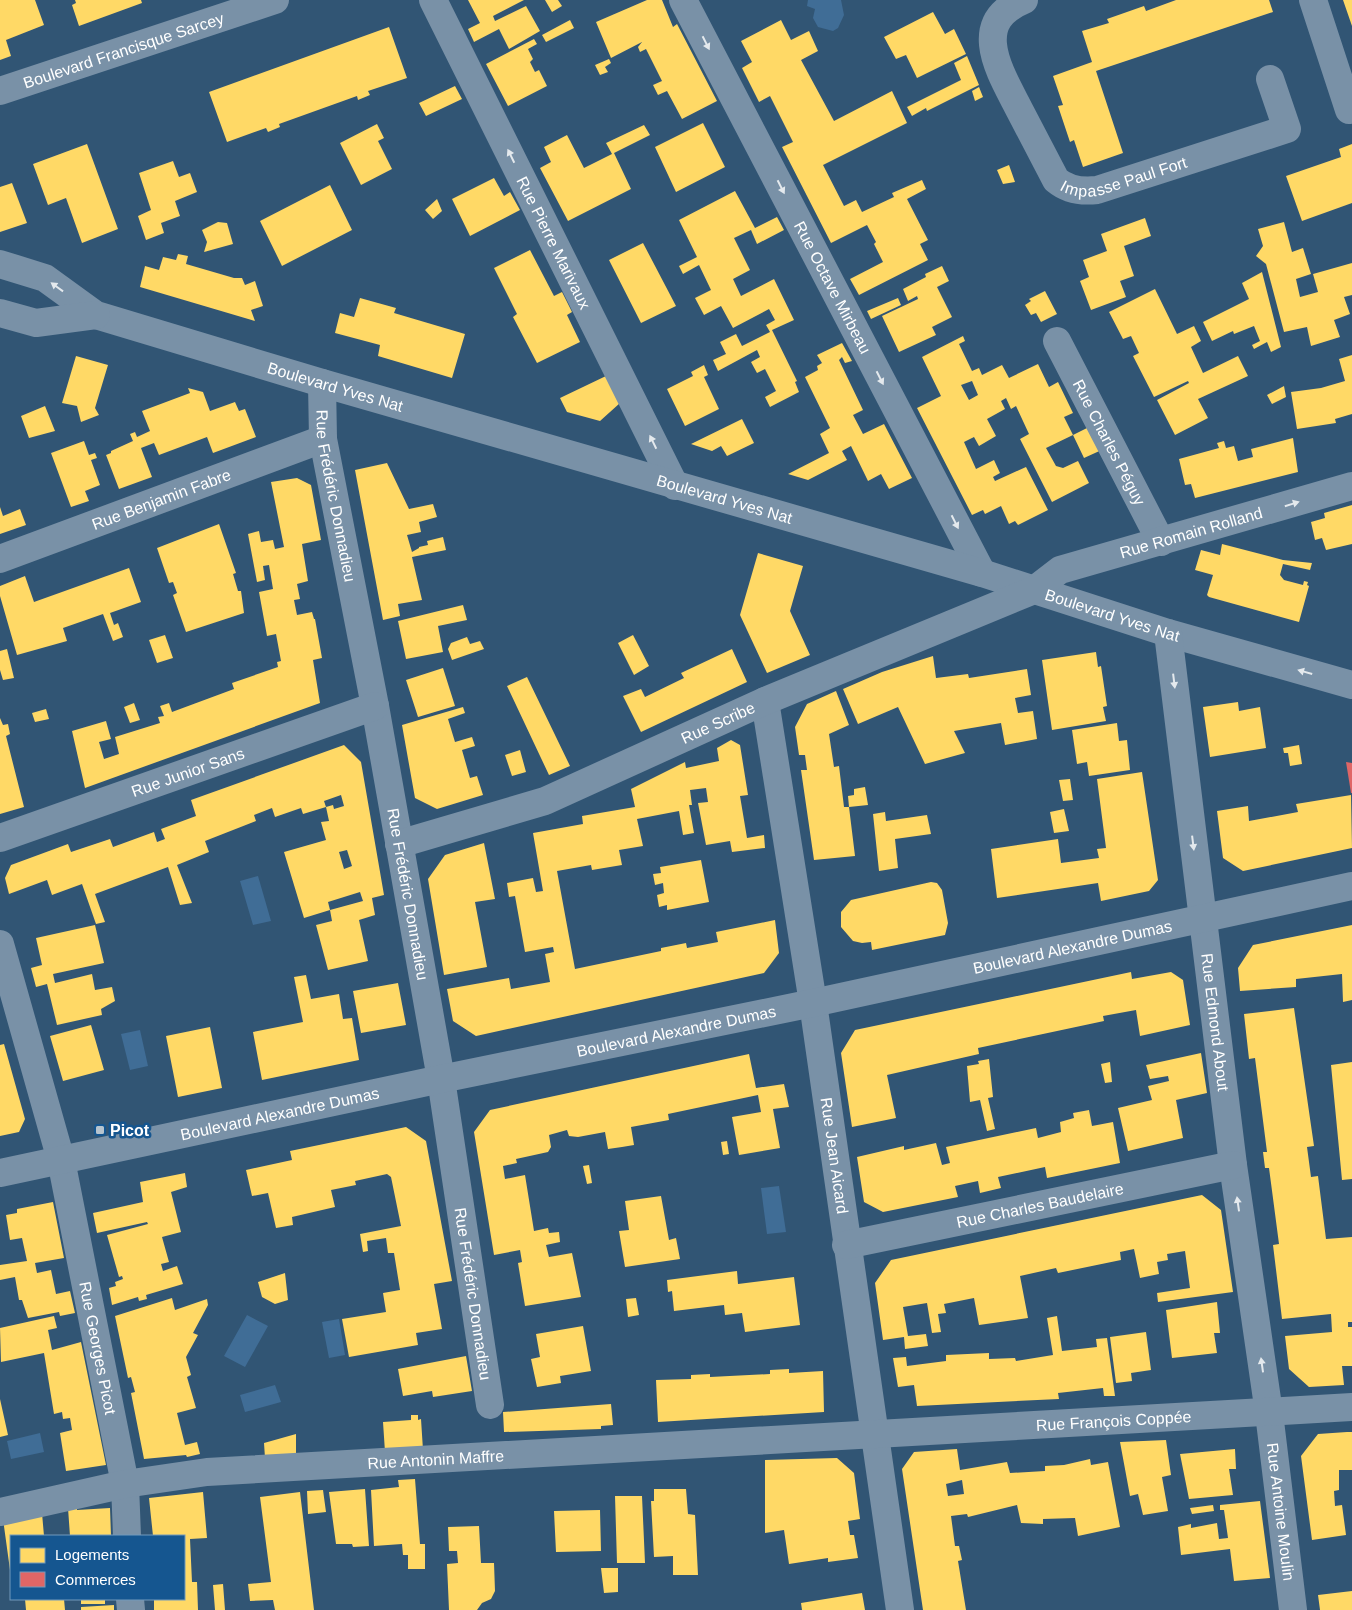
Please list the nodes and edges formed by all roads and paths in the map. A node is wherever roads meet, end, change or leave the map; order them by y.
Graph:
1 (275, 0) edge
2 (433, 0) edge
3 (683, 0) edge
4 (1024, 0) edge
5 (1314, 0) edge
6 (1270, 79) dead end
7 (0, 91) edge
8 (1349, 110) dead end
9 (0, 264) edge
10 (0, 313) edge
11 (96, 316) junction
12 (1057, 341) dead end
13 (322, 383) junction
14 (323, 440) junction
15 (675, 486) junction
16 (1352, 486) edge
17 (1161, 542) junction
18 (0, 559) edge
19 (982, 573) junction
20 (1034, 590) junction
21 (1168, 633) junction
22 (1352, 686) edge
23 (765, 701) junction
24 (375, 706) junction
25 (0, 838) edge
26 (399, 844) junction
27 (1352, 886) edge
28 (1202, 918) junction
29 (0, 944) edge
30 (813, 1003) junction
31 (441, 1079) junction
32 (61, 1160) junction
33 (1233, 1165) junction
34 (0, 1174) edge
35 (846, 1245) junction
36 (490, 1405) dead end
37 (1352, 1407) edge
38 (1268, 1413) junction
39 (875, 1433) junction
40 (125, 1484) junction
41 (0, 1512) edge
42 (127, 1535) edge
43 (900, 1610) edge
44 (1293, 1610) edge

1 - 7 street, Boulevard Francisque Sarcey
15 -> 2 street, Rue Pierre Marivaux
3 -> 19 street, Rue Octave Mirbeau
4 - 6 street, Impasse Paul Fort
5 - 8 street
11 -> 9 street, Boulevard Yves Nat
10 - 11 street, Boulevard Yves Nat
11 - 13 street, Boulevard Yves Nat
12 - 17 street, Rue Charles Péguy
13 - 14 street, Rue Frédéric Donnadieu
13 - 15 street, Boulevard Yves Nat
14 - 18 street, Rue Benjamin Fabre
14 - 24 street, Rue Frédéric Donnadieu
15 - 19 street, Boulevard Yves Nat
17 -> 16 street, Rue Romain Rolland
17 - 20 street, Rue Romain Rolland
19 - 20 street, Boulevard Yves Nat
20 - 21 street, Boulevard Yves Nat
20 - 23 street, Rue Scribe
22 -> 21 street, Boulevard Yves Nat
21 -> 28 street, Rue Edmond About
23 - 26 street, Rue Scribe
23 - 30 street, Rue Jean Aicard
24 - 25 street, Rue Junior Sans
24 - 26 street, Rue Frédéric Donnadieu
26 - 31 street, Rue Frédéric Donnadieu
27 - 28 street, Boulevard Alexandre Dumas
28 - 30 street, Boulevard Alexandre Dumas
28 - 33 street, Rue Edmond About
29 - 32 street, Rue Georges Picot
30 - 31 street, Boulevard Alexandre Dumas
30 - 35 street, Rue Jean Aicard
31 - 32 street, Boulevard Alexandre Dumas
31 - 36 street, Rue Frédéric Donnadieu
32 - 34 street, Boulevard Alexandre Dumas
32 - 40 street, Rue Georges Picot
33 - 35 street, Rue Charles Baudelaire
38 -> 33 street, Rue Edmond About
35 - 39 street, Rue Jean Aicard
37 - 38 street, Rue François Coppée
38 - 39 street, Rue François Coppée
38 - 44 street, Rue Antoine Moulin
39 - 40 street, Rue Antonin Maffre
39 - 43 street, Rue Jean Aicard
40 - 41 street, Rue Antonin Maffre
40 - 42 street, Rue Georges Picot

